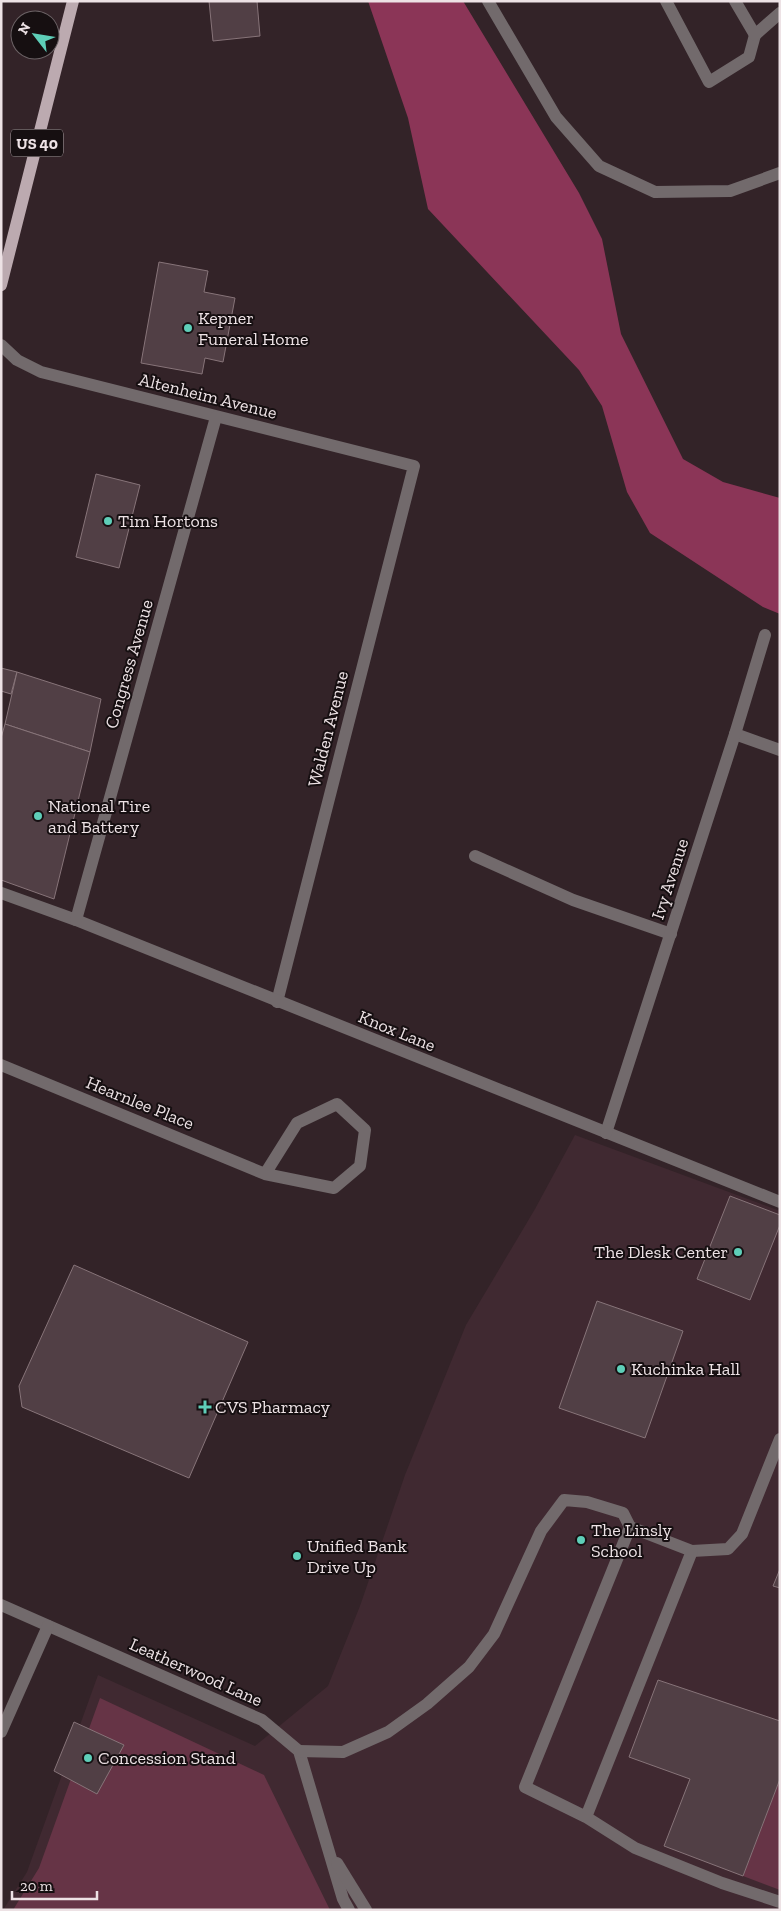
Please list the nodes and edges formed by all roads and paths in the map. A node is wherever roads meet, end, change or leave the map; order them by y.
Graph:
1 (73, 1) edge
2 (488, 1) edge
3 (666, 1) edge
4 (735, 1) edge
5 (780, 13) edge
6 (756, 36) junction
7 (780, 173) edge
8 (1, 285) edge
9 (1, 345) edge
10 (216, 417) junction
11 (414, 466) joint
12 (765, 635) dead end
13 (735, 734) junction
14 (780, 750) edge
15 (475, 856) dead end
16 (1, 893) edge
17 (76, 920) junction
18 (671, 934) junction
19 (277, 1002) junction
20 (1, 1066) edge
21 (606, 1133) junction
22 (265, 1174) junction
23 (780, 1202) edge
24 (780, 1439) edge
25 (630, 1527) junction
26 (692, 1551) junction
27 (1, 1605) edge
28 (48, 1626) junction
29 (1, 1732) edge
30 (299, 1751) junction
31 (586, 1816) junction
32 (328, 1850) junction
33 (780, 1902) edge
34 (349, 1910) edge
35 (366, 1910) edge

1 - 8 main road, US 40
2 - 7 street
3 - 6 street
4 - 6 street
5 - 6 street
9 - 10 street, Altenheim Avenue
10 - 11 street, Altenheim Avenue
10 - 17 street, Congress Avenue
11 - 19 street, Walden Avenue
12 - 13 street, Ivy Avenue
13 - 14 street
13 - 18 street, Ivy Avenue
15 - 18 street
16 - 17 street, Knox Lane
17 - 19 street, Knox Lane
18 - 21 street, Ivy Avenue
19 - 21 street, Knox Lane
20 - 22 street, Hearnlee Place
21 - 23 street, Knox Lane
22 - 22 street, Hearnlee Place
24 - 26 street
25 - 26 street
25 - 30 street
25 - 31 street
26 - 31 street
27 - 28 street, Leatherwood Lane
28 - 29 street
28 - 30 street, Leatherwood Lane
30 - 32 street
31 - 33 street
32 - 34 street
32 - 35 street

